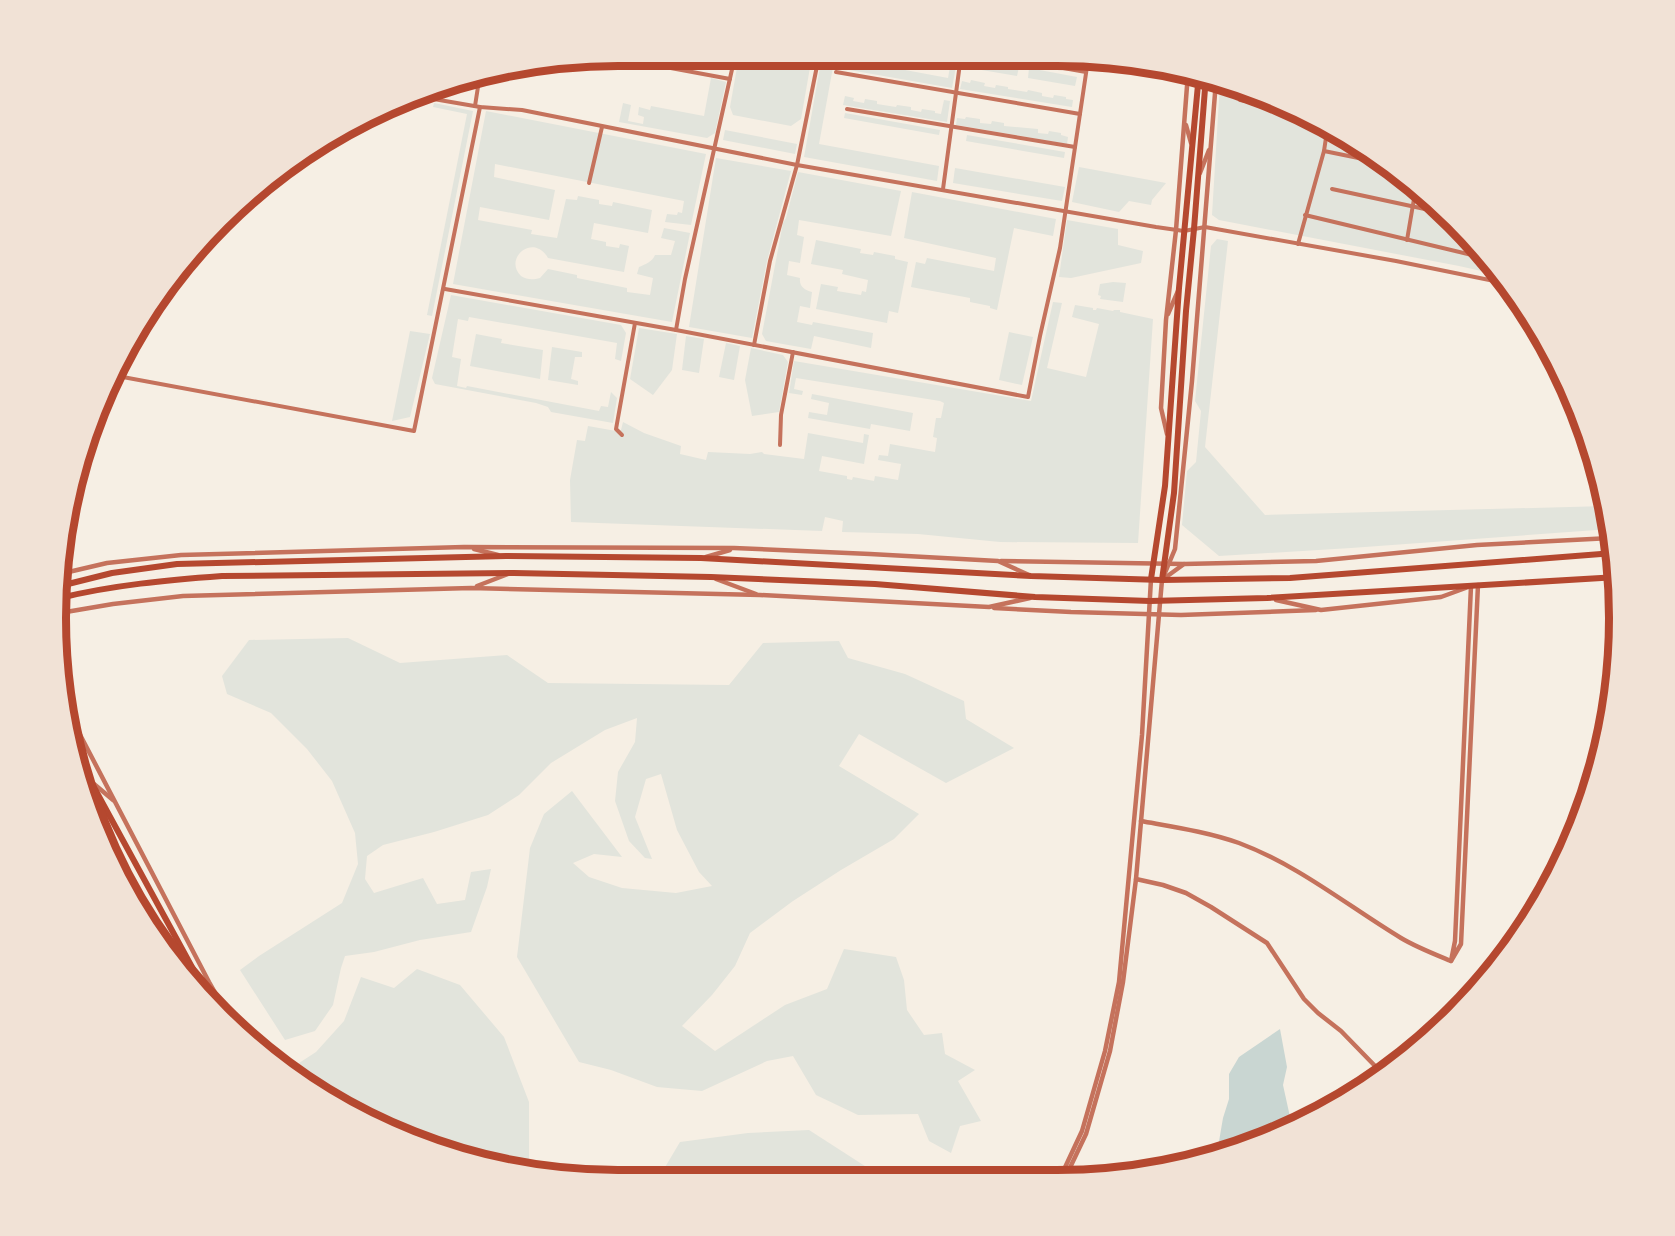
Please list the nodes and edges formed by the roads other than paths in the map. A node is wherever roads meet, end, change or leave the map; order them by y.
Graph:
1 (660, 66) edge
2 (733, 66) edge
3 (817, 66) edge
4 (960, 66) edge
5 (1052, 66) edge
6 (1087, 67) edge
7 (836, 72) dead end
8 (1086, 72) junction
9 (730, 79) junction
10 (1187, 82) edge
11 (479, 84) edge
12 (1198, 85) edge
13 (1205, 87) edge
14 (1215, 90) edge
15 (956, 92) junction
16 (431, 99) edge
17 (1240, 100) dead end
18 (1253, 102) edge
19 (478, 107) junction
20 (847, 109) dead end
21 (1080, 114) junction
22 (1185, 120) junction
23 (602, 127) junction
24 (951, 127) junction
25 (1326, 136) edge
26 (1211, 144) junction
27 (1075, 147) junction
28 (714, 148) junction
29 (1192, 150) junction
30 (1324, 151) junction
31 (1364, 159) edge
32 (797, 165) junction
33 (1198, 178) junction
34 (589, 183) dead end
35 (943, 189) junction
36 (1332, 189) dead end
37 (1414, 198) edge
38 (1413, 206) junction
39 (1428, 210) edge
40 (1065, 212) junction
41 (1305, 215) junction
42 (1205, 227) junction
43 (1194, 229) junction
44 (1176, 230) junction
45 (1184, 231) junction
46 (1407, 240) junction
47 (1298, 243) junction
48 (1473, 255) edge
49 (1494, 281) edge
50 (1179, 288) junction
51 (444, 289) junction
52 (1166, 320) junction
53 (635, 323) junction
54 (676, 330) junction
55 (754, 345) junction
56 (793, 352) junction
57 (122, 377) edge
58 (622, 435) dead end
59 (1169, 440) junction
60 (780, 445) dead end
61 (1603, 538) edge
62 (464, 547) junction
63 (734, 548) junction
64 (1605, 554) edge
65 (507, 556) junction
66 (700, 558) junction
67 (998, 561) junction
68 (1154, 564) junction
69 (1166, 564) junction
70 (1184, 564) junction
71 (68, 572) edge
72 (514, 573) junction
73 (1031, 576) junction
74 (711, 577) junction
75 (1608, 578) edge
76 (1151, 579) junction
77 (1162, 580) junction
78 (67, 584) edge
79 (1474, 586) junction
80 (471, 588) junction
81 (760, 595) junction
82 (67, 596) edge
83 (1035, 597) junction
84 (1267, 598) junction
85 (1161, 600) junction
86 (1150, 601) junction
87 (989, 608) junction
88 (1321, 610) junction
89 (66, 612) edge
90 (1150, 614) junction
91 (1160, 614) junction
92 (78, 731) edge
93 (90, 778) edge
94 (93, 783) junction
95 (115, 802) junction
96 (1141, 821) junction
97 (1136, 879) junction
98 (195, 972) edge
99 (218, 998) edge
100 (1377, 1068) edge
101 (1064, 1170) edge
102 (1069, 1170) edge

1 - 9 street
2 - 9 street
3 - 32 street
4 - 15 street
5 - 8 street
6 - 8 street
7 - 15 street
8 - 21 street
9 - 28 street
10 - 22 street
11 - 19 street
12 - 29 main road
13 - 33 main road
14 - 26 street
15 - 21 street
15 - 24 street
16 - 19 street
17 - 18 street
19 - 23 street
19 - 51 street
20 - 24 street
21 - 27 street
22 - 29 street
22 - 44 street
23 - 28 street
23 - 34 street
24 - 27 street
24 - 35 street
25 - 30 street
26 - 33 street
26 - 42 street
27 - 40 street
28 - 32 street
28 - 54 street
29 - 45 main road
30 - 31 street
30 - 41 street
32 - 35 street
32 - 55 street
33 - 43 main road
35 - 40 street
36 - 38 street
37 - 38 street
38 - 39 street
38 - 46 street
40 - 44 street
40 - 56 street
41 - 46 street
41 - 47 street
42 - 43 street
42 - 47 street
42 - 69 street
43 - 45 street
43 - 69 main road
44 - 45 street
44 - 52 street
45 - 50 main road
46 - 48 street
47 - 49 street
50 - 52 street
50 - 59 main road
51 - 53 street
51 - 57 street
52 - 59 street
53 - 54 street
53 - 58 street
54 - 55 street
55 - 56 street
56 - 60 street
59 - 68 main road
61 - 70 street
62 - 63 street
62 - 65 street
62 - 71 street
63 - 66 street
63 - 67 street
64 - 77 main road
65 - 66 main road
65 - 78 main road
66 - 73 main road
67 - 68 street
67 - 73 street
68 - 69 street
68 - 76 main road
69 - 70 street
69 - 77 main road
70 - 77 street
72 - 74 main road
72 - 80 street
72 - 82 main road
73 - 76 main road
74 - 81 street
74 - 83 main road
75 - 79 main road
76 - 77 main road
76 - 86 street
77 - 85 street
79 - 84 main road
79 - 88 street
79 - 96 street
80 - 81 street
80 - 89 street
81 - 87 street
83 - 86 main road
83 - 87 street
84 - 85 main road
84 - 88 street
85 - 86 main road
85 - 91 street
86 - 90 street
87 - 90 street
88 - 91 street
90 - 91 street
90 - 101 street
91 - 96 street
92 - 95 street
93 - 94 main road
94 - 95 street
94 - 98 main road
95 - 99 street
96 - 97 street
97 - 100 street
97 - 102 street

